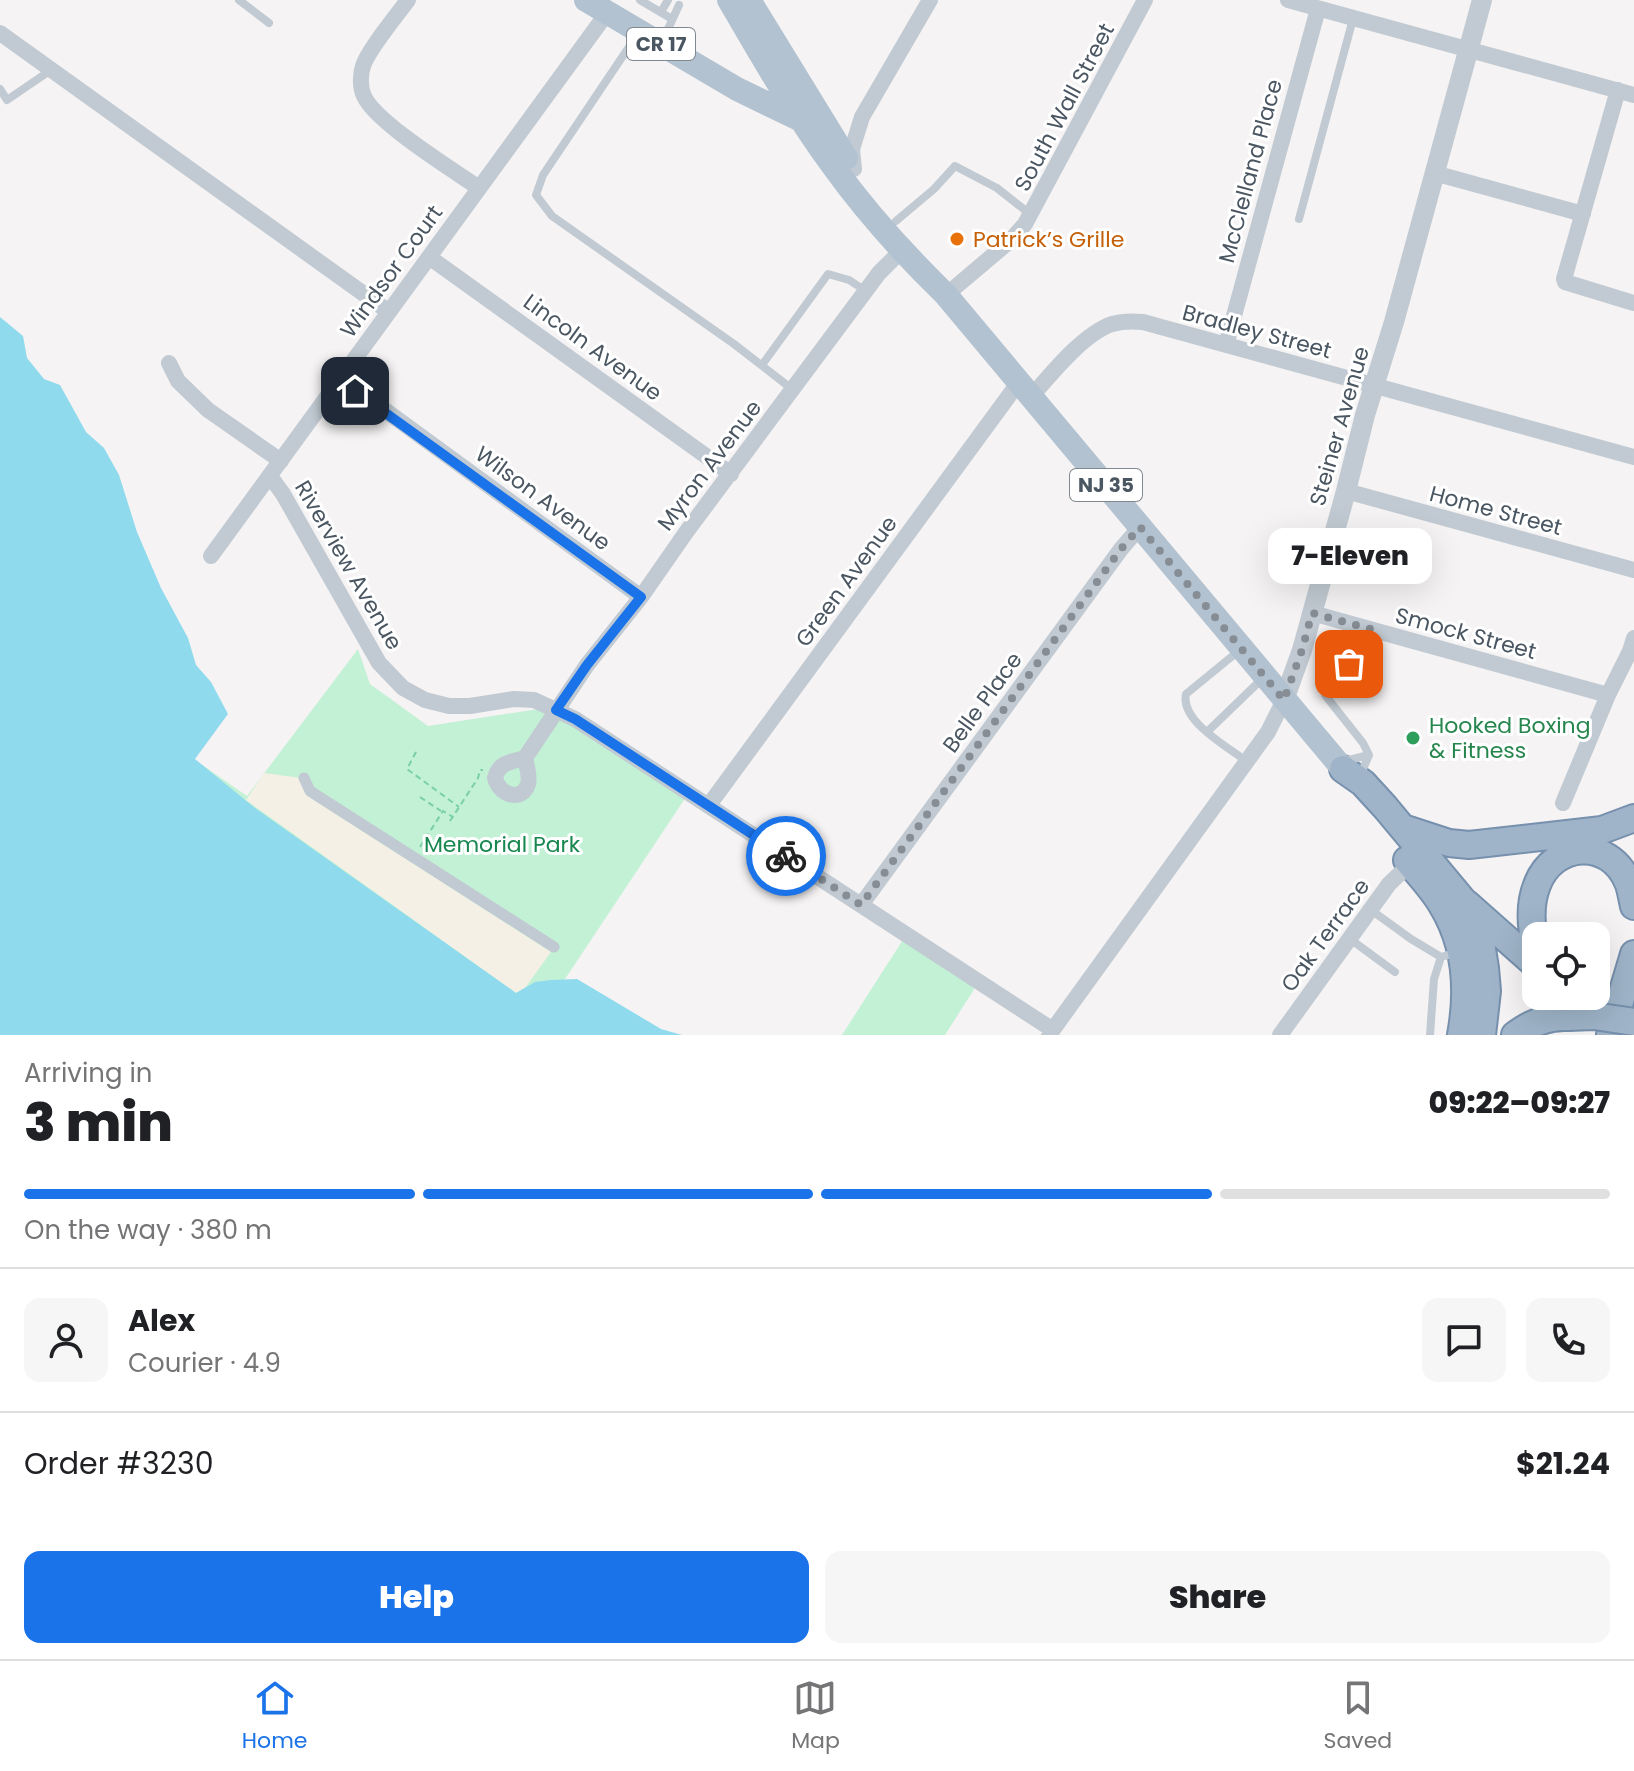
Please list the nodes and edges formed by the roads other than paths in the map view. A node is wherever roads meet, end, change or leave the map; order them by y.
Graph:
1 (239, 0) edge
2 (408, 0) edge
3 (586, 0) edge
4 (668, 0) edge
5 (729, 0) edge
6 (749, 0) edge
7 (930, 0) edge
8 (1145, 0) edge
9 (1288, 0) edge
10 (1482, 0) edge
11 (647, 2) edge
12 (679, 5) dead end
13 (611, 8) junction
14 (1318, 9) junction
15 (661, 12) junction
16 (672, 19) junction
17 (1353, 19) junction
18 (269, 23) dead end
19 (639, 31) junction
20 (0, 33) edge
21 (661, 44) junction
22 (1468, 51) junction
23 (51, 70) junction
24 (0, 89) edge
25 (737, 89) junction
26 (1626, 93) edge
27 (862, 117) junction
28 (814, 123) junction
29 (844, 168) junction
30 (1434, 173) junction
31 (479, 188) junction
32 (1583, 214) junction
33 (1031, 215) junction
34 (1299, 219) dead end
35 (896, 221) junction
36 (901, 251) junction
37 (429, 257) junction
38 (866, 291) junction
39 (946, 295) junction
40 (1634, 303) edge
41 (389, 312) junction
42 (1226, 345) junction
43 (169, 363) dead end
44 (762, 365) junction
45 (341, 378) junction
46 (1374, 386) junction
47 (792, 389) junction
48 (1025, 389) junction
49 (1634, 457) edge
50 (281, 461) junction
51 (731, 474) junction
52 (270, 476) junction
53 (1346, 491) junction
54 (1140, 527) junction
55 (211, 556) dead end
56 (1634, 570) edge
57 (641, 597) junction
58 (1312, 613) junction
59 (1374, 630) junction
60 (1634, 638) edge
61 (1242, 649) junction
62 (1265, 677) junction
63 (1608, 695) junction
64 (1284, 700) junction
65 (556, 710) junction
66 (1207, 732) junction
67 (1369, 755) junction
68 (525, 758) junction
69 (1246, 761) junction
70 (1347, 770) junction
71 (304, 778) dead end
72 (1563, 803) dead end
73 (709, 805) junction
74 (1634, 818) edge
75 (1403, 827) junction
76 (1410, 864) junction
77 (1465, 903) junction
78 (861, 905) junction
79 (1634, 906) edge
80 (1371, 910) junction
81 (1532, 922) edge
82 (1350, 939) junction
83 (554, 947) dead end
84 (1522, 953) edge
85 (1451, 954) junction
86 (1634, 954) edge
87 (1395, 972) dead end
88 (1610, 1007) edge
89 (1634, 1009) edge
90 (1568, 1010) edge
91 (1587, 1010) edge
92 (1634, 1022) edge
93 (1051, 1032) edge
94 (1280, 1035) edge
95 (1430, 1035) edge
96 (1461, 1035) edge
97 (1482, 1035) edge
98 (1515, 1035) edge
99 (1610, 1035) edge

1 - 18 lane
2 - 31 street
3 - 13 main road, CR 17
4 - 15 lane
5 - 28 main road
6 - 28 main road
7 - 27 street
8 - 33 street, South Wall Street
9 - 14 street
10 - 22 street, Steiner Avenue
11 - 15 lane
12 - 16 lane
13 - 19 main road, CR 17
13 - 31 street, Windsor Court
14 - 17 street
14 - 42 street, McClelland Place
15 - 16 lane
16 - 21 lane
17 - 22 street
17 - 34 lane
19 - 21 main road, CR 17
19 - 44 lane
20 - 23 street
21 - 25 main road, CR 17
22 - 26 street
22 - 30 street, Steiner Avenue
23 - 24 lane
23 - 41 street
25 - 28 main road, CR 17
25 - 29 main road, CR 17
26 - 32 street
27 - 28 street
27 - 29 street
28 - 29 main road, CR 17
29 - 35 main road, NJ 35
29 - 36 main road, NJ 35
30 - 32 street
30 - 46 street, Steiner Avenue
31 - 37 street, Windsor Court
32 - 40 street
33 - 35 lane
33 - 39 street, South Wall Street
35 - 39 main road, NJ 35
36 - 38 street, Myron Avenue
36 - 39 main road, NJ 35
37 - 41 street, Windsor Court
37 - 51 street, Lincoln Avenue
38 - 44 lane
38 - 47 street, Myron Avenue
39 - 48 main road, NJ 35
41 - 45 street, Windsor Court
42 - 46 street, Bradley Street
42 - 48 street, Bradley Street
43 - 50 street
44 - 47 lane
45 - 50 street, Windsor Court
45 - 57 street, Wilson Avenue
46 - 49 street, Bradley Street
46 - 53 street, Steiner Avenue
47 - 51 street, Myron Avenue
48 - 54 main road, NJ 35
48 - 73 street, Green Avenue
50 - 52 street, Windsor Court
51 - 57 street, Myron Avenue
52 - 55 street, Windsor Court
52 - 65 street, Riverview Avenue
53 - 56 street, Home Street
53 - 58 street, Steiner Avenue
54 - 61 main road, NJ 35
54 - 78 street, Belle Place
57 - 65 street, Myron Avenue
58 - 59 street, Smock Street
58 - 64 street, Steiner Avenue
59 - 63 street, Smock Street
59 - 67 lane
60 - 63 street
61 - 62 main road, NJ 35
61 - 66 lane
62 - 64 main road, NJ 35
62 - 66 lane
63 - 72 street
64 - 69 street, Steiner Avenue
64 - 70 main road, NJ 35
65 - 68 street, Myron Avenue
65 - 73 street, Riverview Avenue
66 - 69 lane
67 - 70 lane
67 - 70 lane
68 - 68 street
69 - 93 street, Steiner Avenue
70 - 75 highway, NJ 35
70 - 76 highway, NJ 35
71 - 83 street
73 - 78 street, Riverview Avenue
74 - 75 highway
75 - 77 highway, NJ 35
76 - 80 street, Oak Terrace
76 - 85 highway, NJ 35
77 - 84 highway
77 - 97 highway, NJ 35
78 - 93 street, Riverview Avenue
79 - 81 highway
80 - 82 street, Oak Terrace
80 - 85 lane
82 - 87 lane
82 - 94 street, Oak Terrace
85 - 95 lane
85 - 96 highway, NJ 35
86 - 99 highway
88 - 89 highway
90 - 98 highway
91 - 92 highway, bridge

